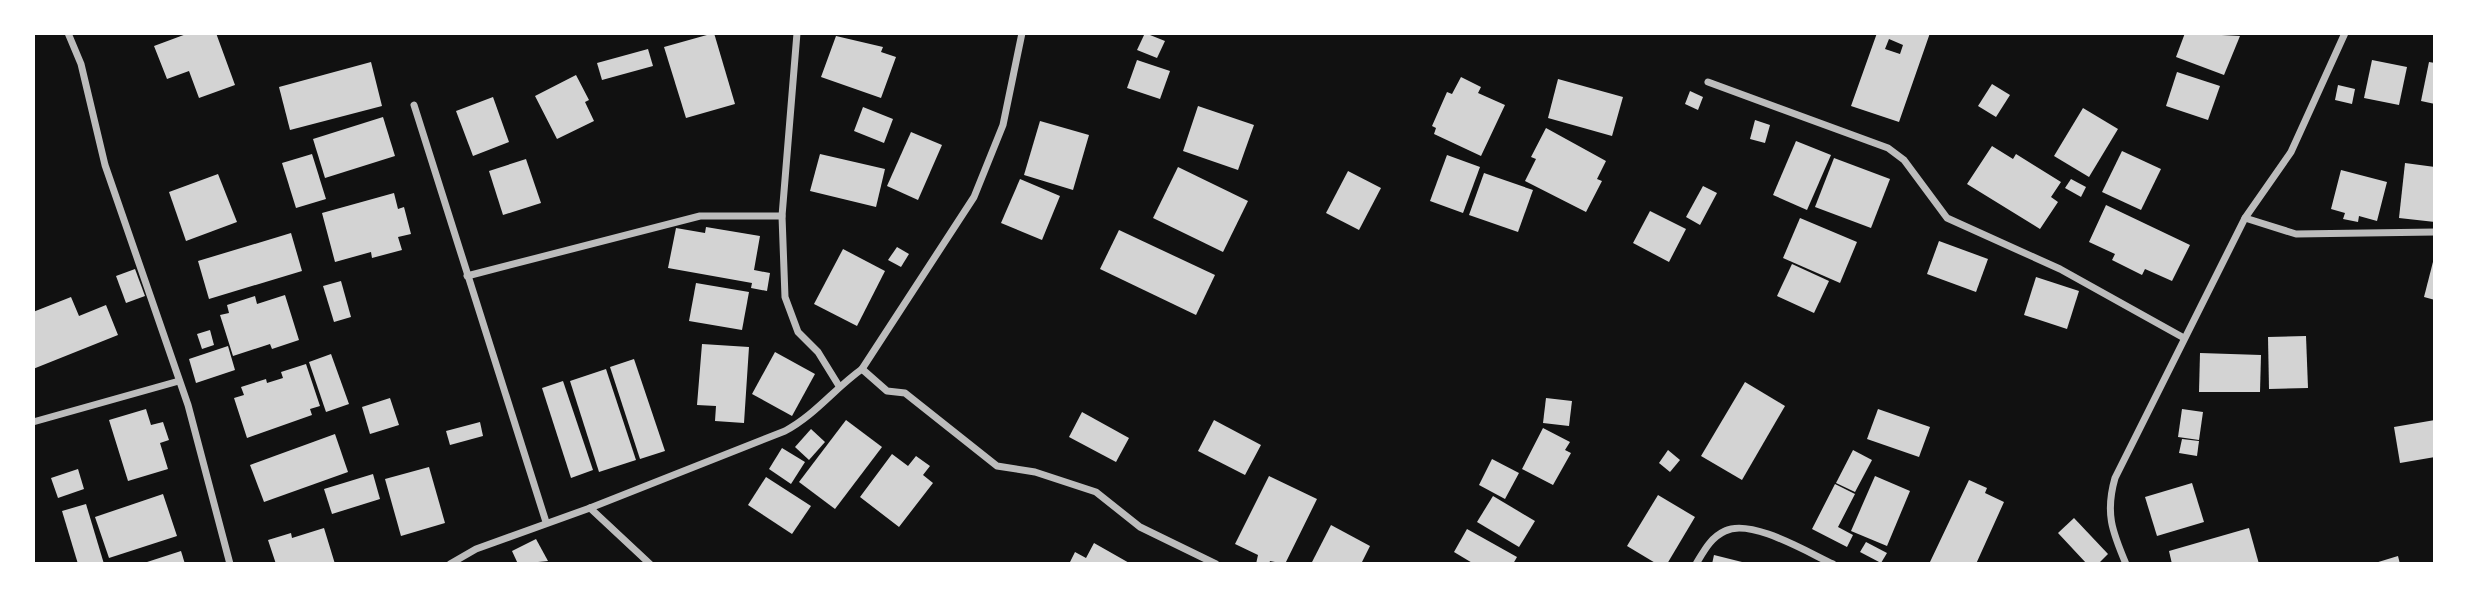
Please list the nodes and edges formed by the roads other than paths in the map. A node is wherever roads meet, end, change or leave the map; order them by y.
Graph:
1 (68, 33) edge
2 (797, 33) edge
3 (1022, 33) edge
4 (2345, 33) edge
5 (1708, 82) dead end
6 (414, 105) dead end
7 (782, 216) junction
8 (2245, 218) junction
9 (2435, 232) edge
10 (467, 276) junction
11 (2184, 338) junction
12 (862, 369) junction
13 (180, 381) junction
14 (839, 386) junction
15 (33, 422) edge
16 (590, 509) junction
17 (546, 522) junction
18 (230, 564) edge
19 (450, 564) edge
20 (650, 564) edge
21 (1216, 564) edge
22 (1696, 564) edge
23 (1833, 564) edge
24 (2126, 564) edge

1 - 13 street
2 - 7 street
3 - 12 street
4 - 8 street
5 - 11 street
6 - 10 street
7 - 10 street
7 - 14 street
8 - 9 street
8 - 11 street
10 - 17 street
11 - 24 street
12 - 14 street
12 - 21 street
13 - 15 street
13 - 18 street
14 - 16 street
16 - 17 street
16 - 20 street
17 - 19 street
22 - 23 street

